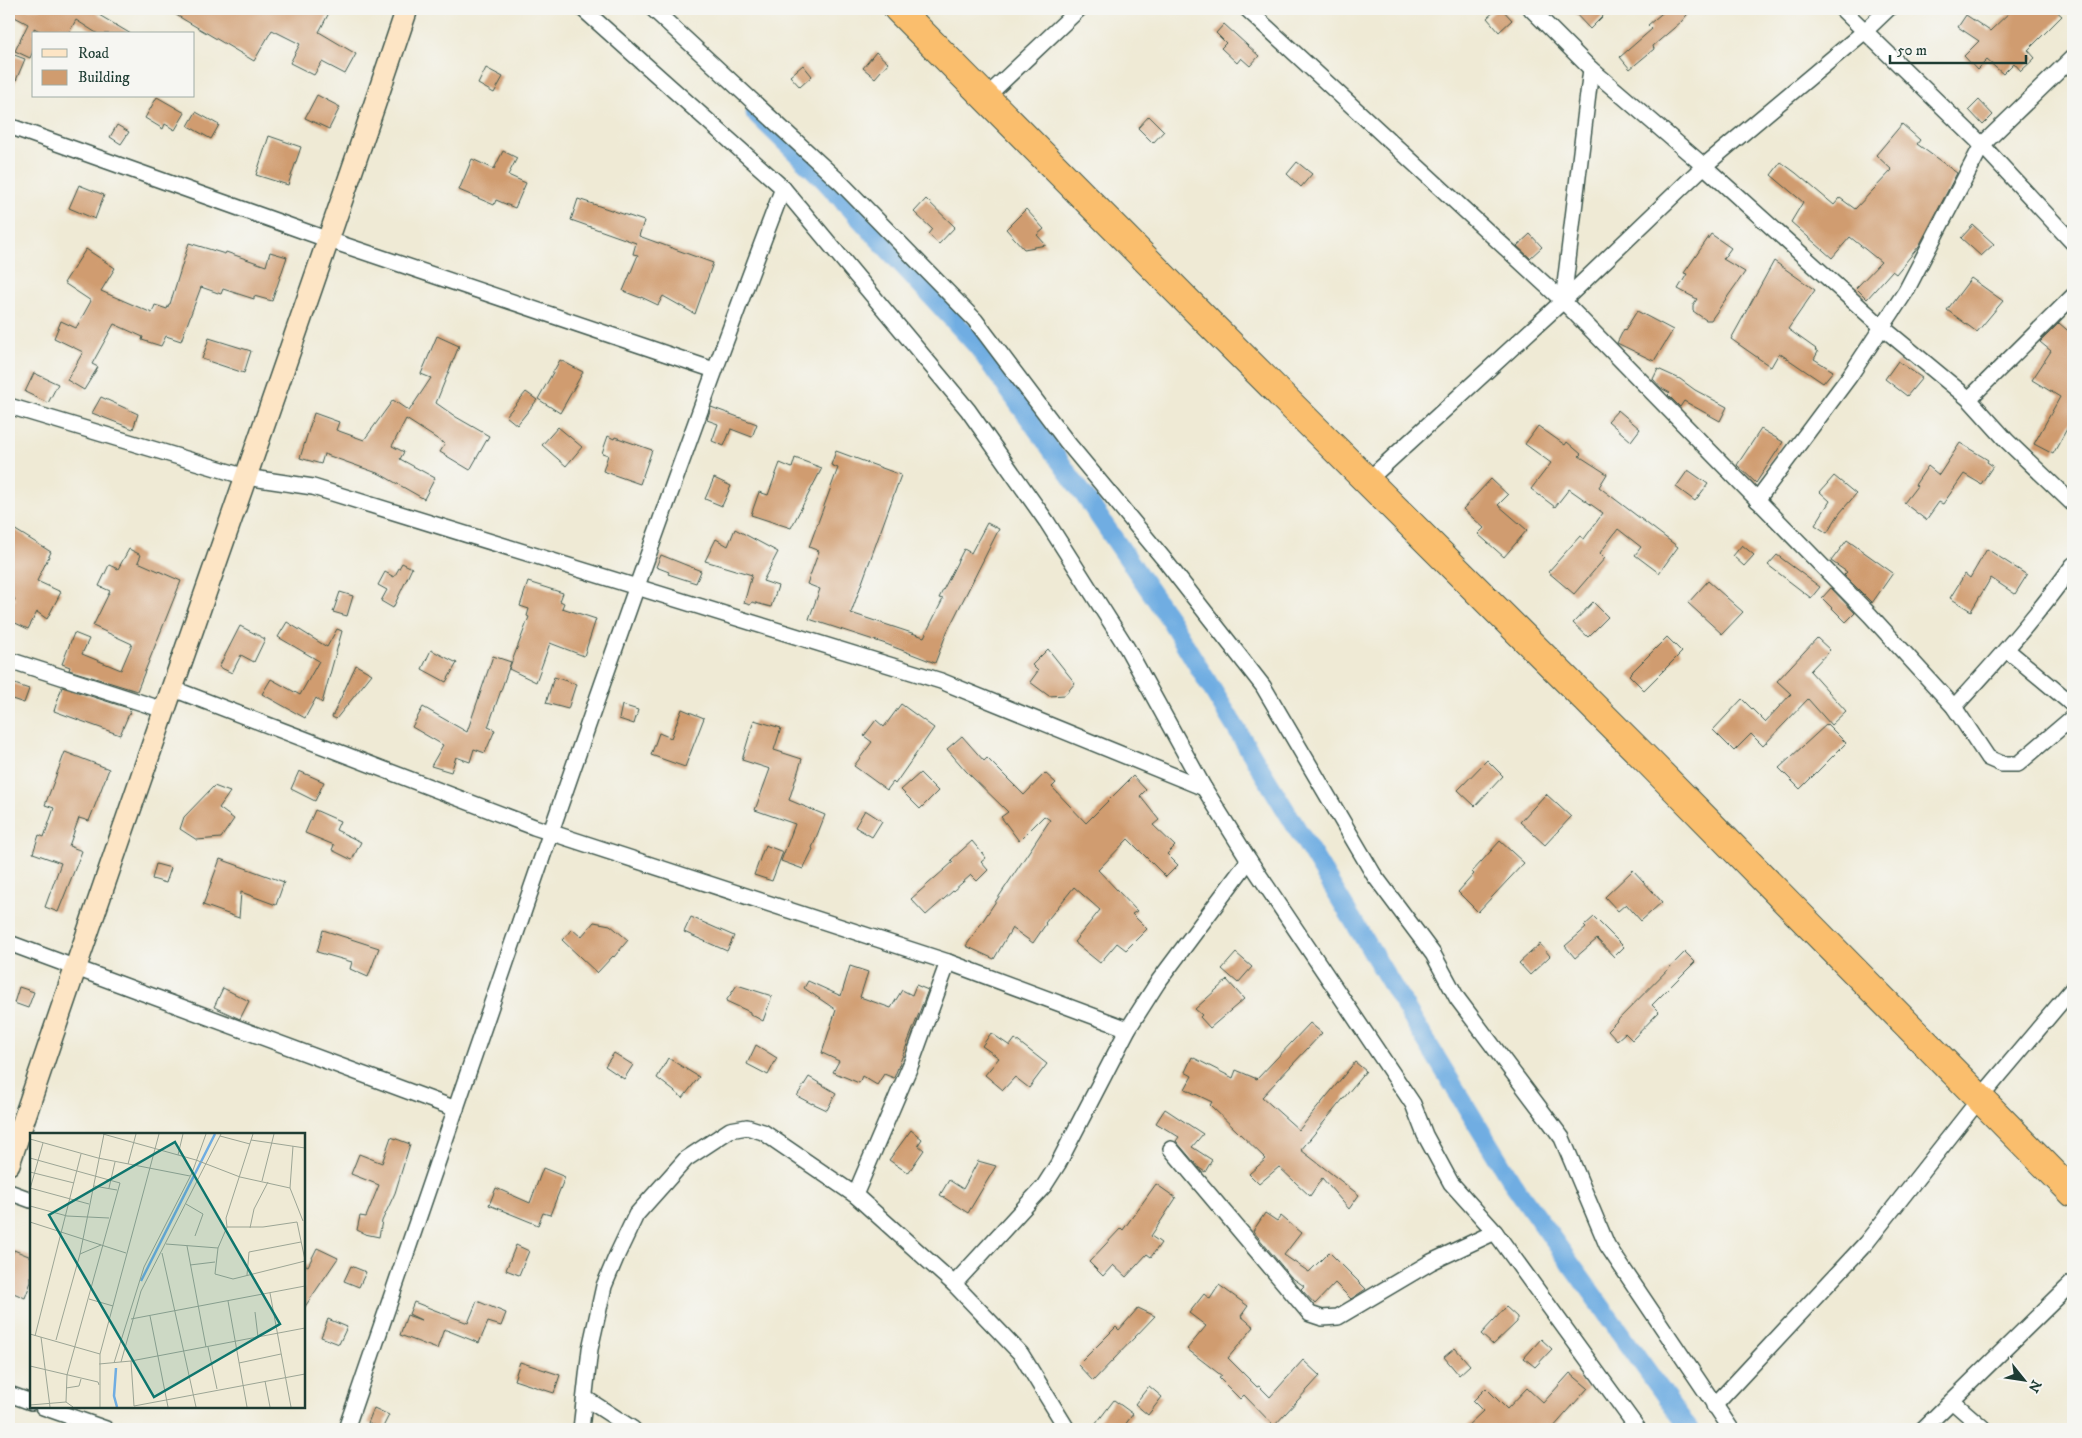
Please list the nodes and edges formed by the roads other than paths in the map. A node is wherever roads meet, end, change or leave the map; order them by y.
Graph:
1 (407, 9) edge
2 (583, 9) edge
3 (653, 9) edge
4 (898, 9) edge
5 (1079, 9) edge
6 (1247, 9) edge
7 (1531, 9) edge
8 (1842, 9) edge
9 (1888, 9) edge
10 (1864, 31) junction
11 (2073, 57) edge
12 (1591, 70) junction
13 (986, 97) junction
14 (9, 126) edge
15 (1982, 145) junction
16 (1704, 166) junction
17 (783, 188) junction
18 (329, 240) junction
19 (2073, 243) edge
20 (2073, 296) edge
21 (1563, 302) junction
22 (1882, 327) junction
23 (714, 370) junction
24 (1969, 399) junction
25 (9, 406) edge
26 (246, 477) junction
27 (1367, 480) junction
28 (1757, 500) junction
29 (2073, 504) edge
30 (2073, 565) edge
31 (635, 587) junction
32 (2007, 650) junction
33 (9, 660) edge
34 (171, 688) junction
35 (2073, 705) edge
36 (1954, 707) junction
37 (164, 710) junction
38 (2073, 717) edge
39 (1204, 788) junction
40 (551, 832) junction
41 (1249, 860) junction
42 (9, 942) edge
43 (948, 962) junction
44 (75, 967) junction
45 (2073, 988) edge
46 (1128, 1029) junction
47 (1980, 1097) junction
48 (456, 1109) junction
49 (1171, 1149) dead end
50 (9, 1164) edge
51 (9, 1192) edge
52 (2073, 1193) edge
53 (855, 1195) junction
54 (30, 1200) edge
55 (1495, 1232) junction
56 (2073, 1282) edge
57 (954, 1284) junction
58 (9, 1394) edge
59 (585, 1398) junction
60 (1952, 1401) junction
61 (30, 1402) edge
62 (1714, 1406) junction
63 (46, 1408) edge
64 (106, 1429) edge
65 (346, 1429) edge
66 (581, 1429) edge
67 (633, 1429) edge
68 (1067, 1429) edge
69 (1638, 1429) edge
70 (1731, 1429) edge
71 (1922, 1429) edge
72 (1984, 1429) edge

1 - 18 main road
2 - 17 street
3 - 62 street
4 - 13 highway
5 - 13 street
6 - 21 street
7 - 12 street
8 - 10 street
9 - 10 street
10 - 15 street
10 - 16 street
11 - 15 street
12 - 16 street
12 - 21 street
13 - 27 highway
14 - 18 street
15 - 19 street
15 - 22 street
16 - 21 street
16 - 22 street
17 - 23 street
17 - 39 street
18 - 23 street
18 - 26 main road
20 - 24 street
21 - 27 street
21 - 28 street
22 - 24 street
22 - 28 street
23 - 31 street
24 - 29 street
25 - 26 street
26 - 31 street
26 - 34 main road
27 - 47 highway
28 - 36 street
30 - 32 street
31 - 39 street
31 - 40 street
32 - 35 street
32 - 36 street
33 - 37 street
34 - 37 main road
34 - 40 street
36 - 38 street
37 - 44 main road
39 - 41 street
40 - 43 street
40 - 48 street
41 - 46 street
41 - 55 street
42 - 44 street
43 - 46 street
43 - 53 street
44 - 48 street
44 - 50 main road
45 - 47 street
46 - 57 street
47 - 52 highway
47 - 62 street
48 - 65 street
49 - 55 street
51 - 54 street
53 - 57 street
53 - 59 street
55 - 69 street
56 - 60 street
57 - 68 street
58 - 61 street
59 - 66 street
59 - 67 street
60 - 71 street
60 - 72 street
62 - 70 street
63 - 64 street

